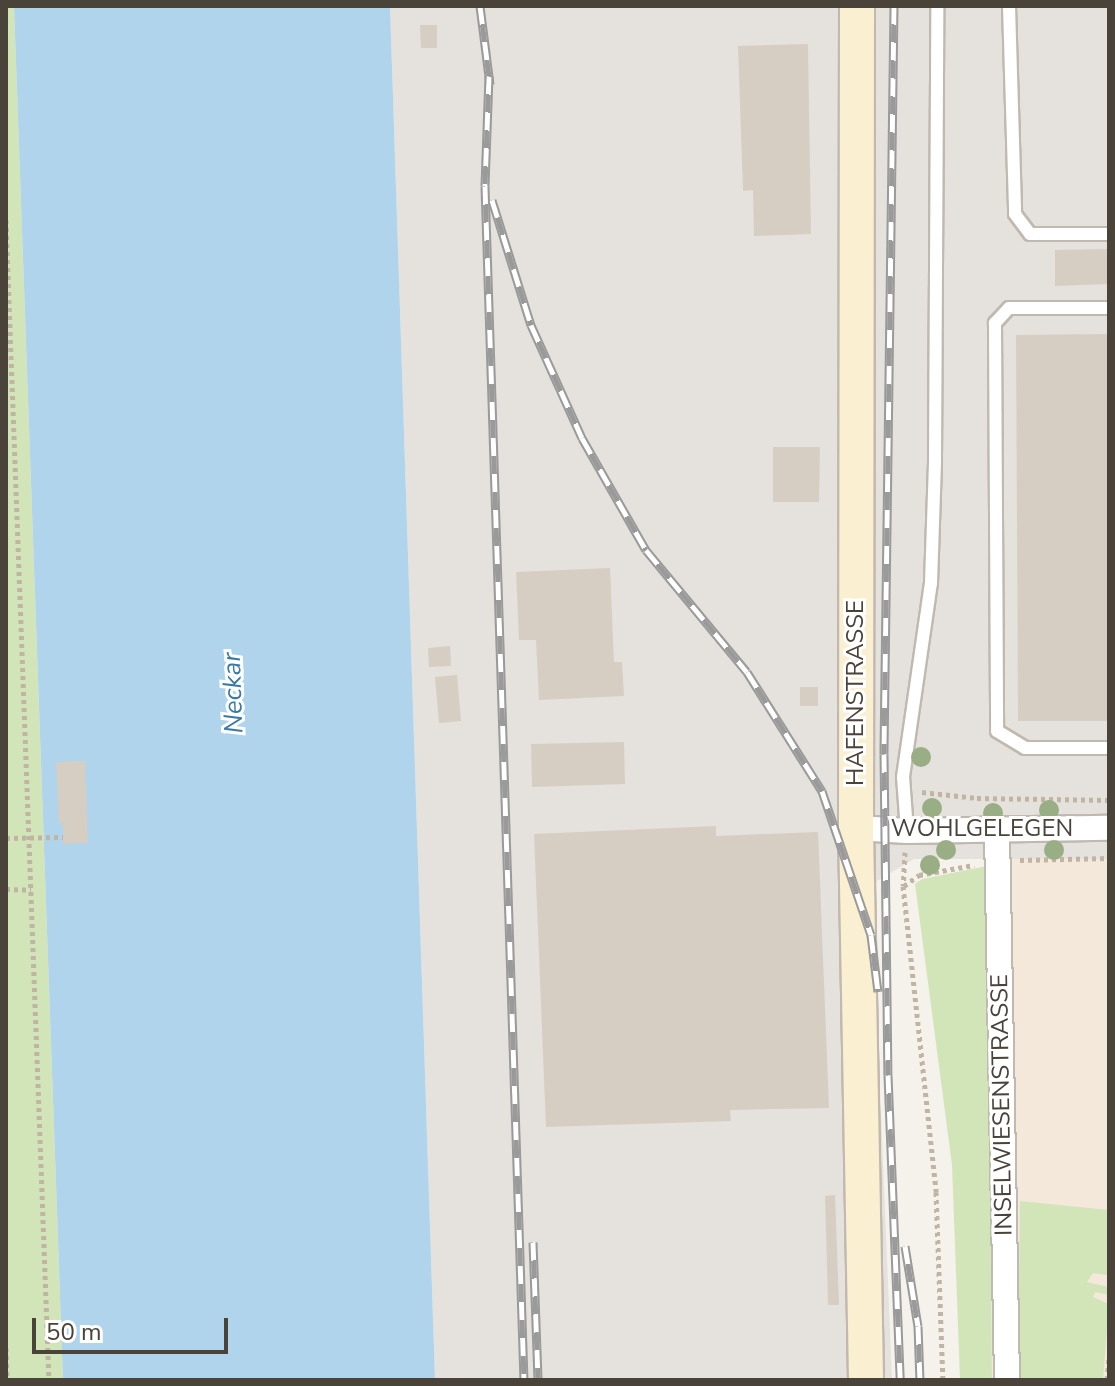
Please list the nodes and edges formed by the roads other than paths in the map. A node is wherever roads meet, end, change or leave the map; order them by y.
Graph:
1 (857, 6) edge
2 (937, 6) edge
3 (1009, 6) edge
4 (1109, 234) edge
5 (1109, 308) edge
6 (1109, 748) edge
7 (856, 828) junction
8 (1109, 828) edge
9 (997, 830) junction
10 (907, 831) junction
11 (866, 1380) edge
12 (1007, 1380) edge

1 - 7 main road, HAFENSTRASSE
2 - 10 lane
3 - 4 lane
5 - 6 lane
7 - 10 street, WOHLGELEGEN
7 - 11 main road, HAFENSTRASSE
8 - 9 street, WOHLGELEGEN
9 - 10 street, WOHLGELEGEN
9 - 12 street, INSELWIESENSTRASSE

